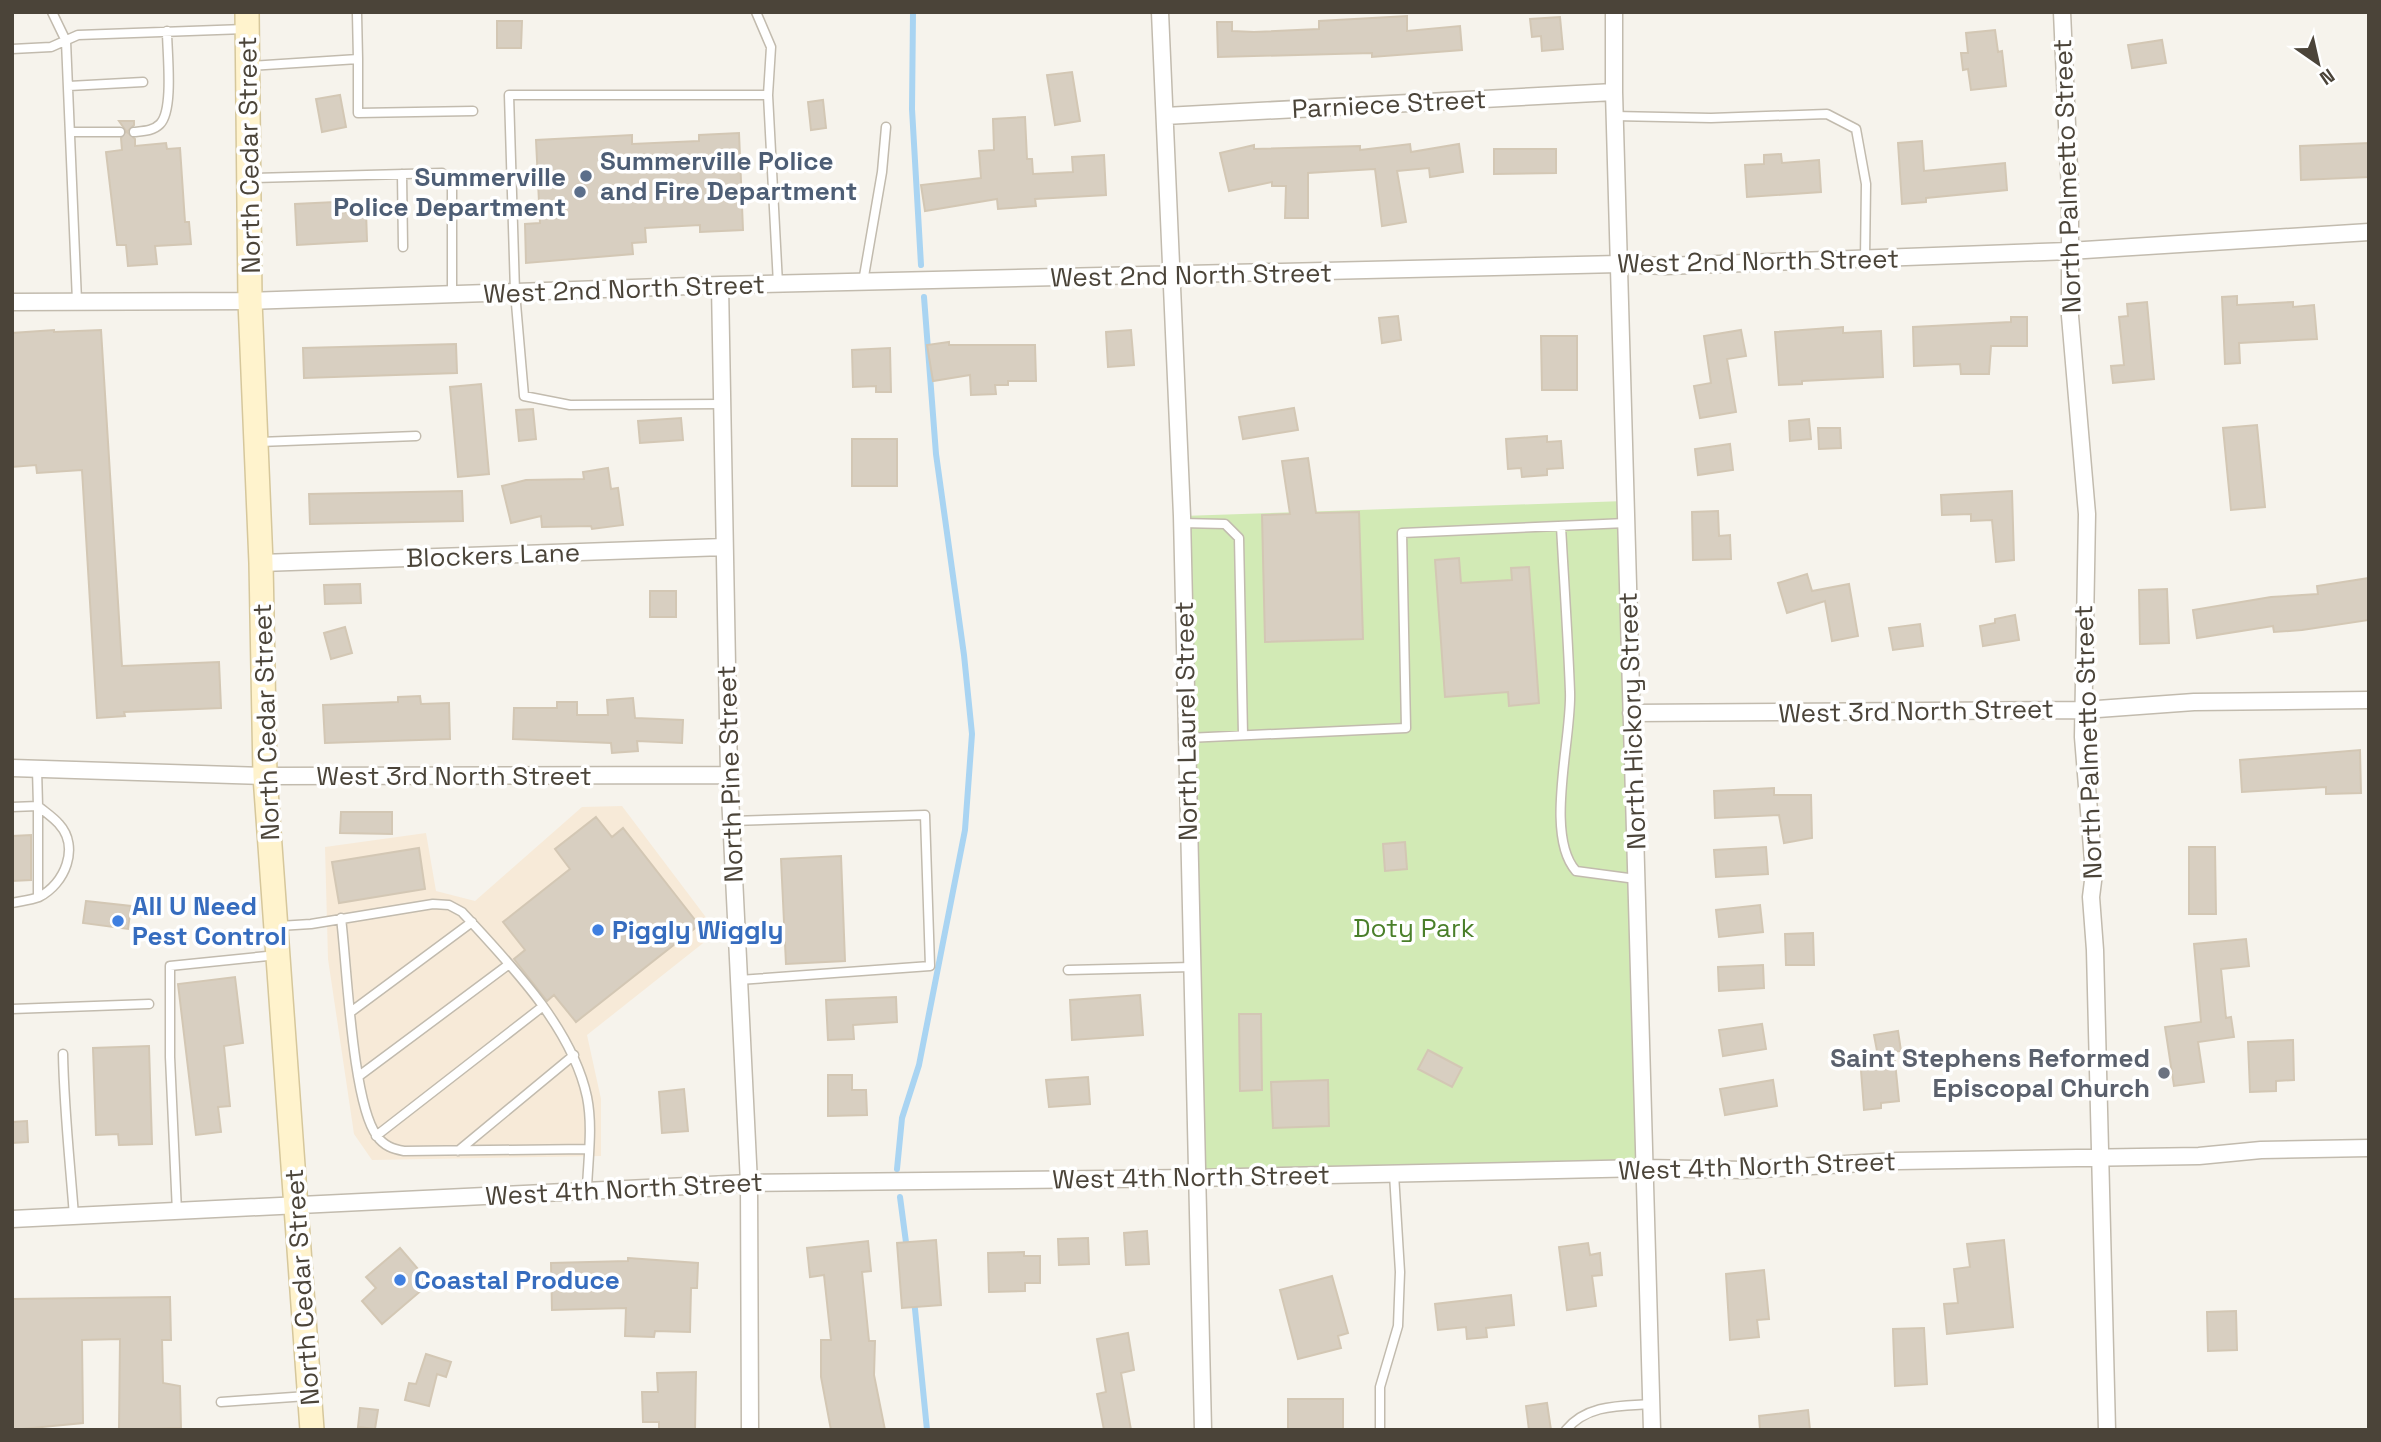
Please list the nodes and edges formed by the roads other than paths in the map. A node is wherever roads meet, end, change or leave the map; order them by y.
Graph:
1 (52, 12) edge
2 (756, 12) edge
3 (1160, 12) edge
4 (1615, 12) edge
5 (2062, 12) edge
6 (357, 14) dead end
7 (247, 20) edge
8 (167, 32) junction
9 (66, 41) junction
10 (12, 50) edge
11 (358, 59) junction
12 (248, 66) junction
13 (143, 82) dead end
14 (69, 86) junction
15 (1614, 92) junction
16 (768, 95) junction
17 (473, 111) dead end
18 (1165, 116) junction
19 (1614, 116) junction
20 (886, 127) dead end
21 (71, 132) junction
22 (120, 132) dead end
23 (134, 132) dead end
24 (402, 174) junction
25 (249, 178) junction
26 (2369, 232) edge
27 (403, 247) dead end
28 (2069, 251) junction
29 (1865, 258) junction
30 (1619, 264) junction
31 (1170, 276) junction
32 (863, 282) junction
33 (778, 284) junction
34 (720, 285) junction
35 (515, 292) junction
36 (452, 294) junction
37 (77, 301) junction
38 (250, 301) junction
39 (12, 302) edge
40 (722, 404) junction
41 (416, 436) dead end
42 (256, 443) junction
43 (1182, 523) junction
44 (1626, 523) junction
45 (1561, 526) junction
46 (724, 547) junction
47 (261, 563) junction
48 (2369, 700) edge
49 (2084, 710) junction
50 (1632, 713) junction
51 (1243, 735) junction
52 (1187, 738) junction
53 (12, 768) edge
54 (36, 768) junction
55 (729, 775) junction
56 (265, 776) junction
57 (38, 806) junction
58 (12, 807) edge
59 (731, 821) junction
60 (1636, 879) junction
61 (38, 897) junction
62 (12, 903) edge
63 (341, 918) junction
64 (472, 922) junction
65 (276, 927) junction
66 (279, 955) junction
67 (508, 965) junction
68 (1192, 967) junction
69 (1068, 970) dead end
70 (739, 980) junction
71 (149, 1004) dead end
72 (542, 1007) junction
73 (12, 1009) edge
74 (352, 1011) junction
75 (63, 1054) dead end
76 (574, 1055) junction
77 (359, 1076) junction
78 (376, 1136) junction
79 (2369, 1148) edge
80 (589, 1149) junction
81 (458, 1151) junction
82 (2100, 1157) junction
83 (1644, 1168) junction
84 (1394, 1174) junction
85 (1197, 1178) junction
86 (749, 1183) junction
87 (587, 1189) junction
88 (296, 1207) junction
89 (177, 1212) junction
90 (74, 1216) junction
91 (12, 1219) edge
92 (310, 1395) junction
93 (221, 1402) dead end
94 (1651, 1404) junction
95 (312, 1430) edge
96 (750, 1430) edge
97 (1203, 1430) edge
98 (1380, 1430) edge
99 (1566, 1430) edge
100 (1652, 1430) edge
101 (2107, 1430) edge

1 - 9 lane
2 - 16 lane
3 - 18 street, North Laurel Street
4 - 15 street, North Hickory Street
5 - 28 street, North Palmetto Street
6 - 11 lane
7 - 8 lane
7 - 12 street, North Cedar Street
8 - 9 lane
8 - 23 lane
9 - 10 lane
9 - 14 lane
11 - 12 lane
11 - 17 lane
12 - 25 street, North Cedar Street
13 - 14 lane
14 - 21 lane
15 - 18 street, Parniece Street
15 - 19 street, North Hickory Street
16 - 33 lane
16 - 35 lane
18 - 31 street, North Laurel Street
19 - 29 lane
19 - 30 street, North Hickory Street
20 - 32 lane
21 - 22 lane
21 - 37 lane
24 - 25 lane
24 - 27 lane
24 - 36 lane
25 - 38 street, North Cedar Street
26 - 28 street, West 2nd North Street
28 - 29 street, West 2nd North Street
28 - 49 street, North Palmetto Street
29 - 30 street, West 2nd North Street
30 - 31 street, West 2nd North Street
30 - 44 street, North Hickory Street
31 - 32 street, West 2nd North Street
31 - 43 street, North Laurel Street
32 - 33 street, West 2nd North Street
33 - 34 street, West 2nd North Street
34 - 35 street, West 2nd North Street
34 - 40 street, North Pine Street
35 - 36 street, West 2nd North Street
35 - 40 lane
36 - 38 street, West 2nd North Street
37 - 38 street, West 2nd North Street
37 - 39 street, West 2nd North Street
38 - 42 street, North Cedar Street
40 - 46 street, North Pine Street
41 - 42 lane
42 - 47 street, North Cedar Street
43 - 51 lane
43 - 52 street, North Laurel Street
44 - 45 lane
44 - 50 street, North Hickory Street
45 - 51 lane
45 - 60 lane
46 - 47 street, Blockers Lane
46 - 55 street, North Pine Street
47 - 56 street, North Cedar Street
48 - 49 street, West 3rd North Street
49 - 50 street, West 3rd North Street
49 - 82 street, North Palmetto Street
50 - 60 street, North Hickory Street
51 - 52 lane
52 - 68 street, North Laurel Street
53 - 54 street, West 3rd North Street
54 - 56 street, West 3rd North Street
54 - 57 lane
55 - 56 street, West 3rd North Street
55 - 59 street, North Pine Street
56 - 65 street, North Cedar Street
57 - 58 lane
57 - 61 lane
57 - 61 lane
59 - 70 street, North Pine Street
59 - 70 lane
60 - 83 street, North Hickory Street
61 - 62 lane
63 - 64 lane
63 - 65 lane
63 - 74 lane
64 - 67 lane
64 - 74 lane
65 - 66 street, North Cedar Street
66 - 88 street, North Cedar Street
66 - 89 lane
67 - 72 lane
67 - 77 lane
68 - 69 lane
68 - 85 street, North Laurel Street
70 - 86 street, North Pine Street
71 - 73 lane
72 - 76 lane
72 - 78 lane
74 - 77 lane
75 - 90 lane
76 - 80 lane
76 - 81 lane
77 - 78 lane
78 - 81 lane
79 - 82 street, West 4th North Street
80 - 81 lane
80 - 87 lane
82 - 83 street, West 4th North Street
82 - 101 street, North Palmetto Street
83 - 84 street, West 4th North Street
83 - 94 street, North Hickory Street
84 - 85 street, West 4th North Street
84 - 98 lane
85 - 86 street, West 4th North Street
85 - 97 street, North Laurel Street
86 - 87 street, West 4th North Street
86 - 96 street, North Pine Street
87 - 88 street, West 4th North Street
88 - 89 street, West 4th North Street
88 - 92 street, North Cedar Street
89 - 90 street, West 4th North Street
90 - 91 street, West 4th North Street
92 - 93 lane
92 - 95 street, North Cedar Street
94 - 99 lane
94 - 100 street, North Hickory Street

